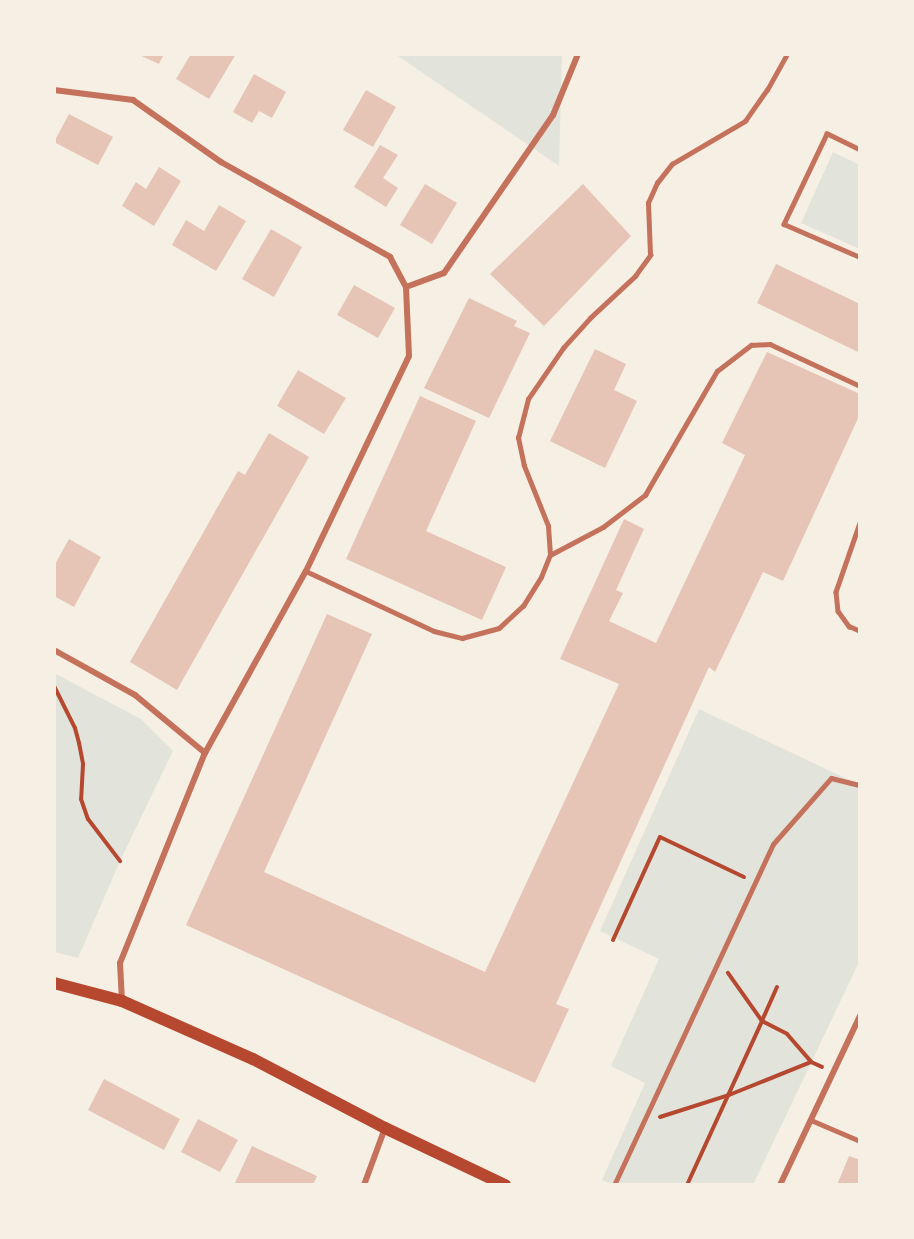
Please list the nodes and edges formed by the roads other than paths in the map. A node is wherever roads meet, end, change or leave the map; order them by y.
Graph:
1 (578, 54) edge
2 (787, 54) edge
3 (54, 90) edge
4 (860, 150) edge
5 (860, 257) edge
6 (406, 287) junction
7 (860, 386) edge
8 (860, 523) edge
9 (550, 555) junction
10 (306, 571) junction
11 (860, 632) edge
12 (54, 650) edge
13 (205, 753) junction
14 (860, 785) edge
15 (54, 982) edge
16 (122, 1001) junction
17 (860, 1016) edge
18 (811, 1120) junction
19 (385, 1128) junction
20 (860, 1141) edge
21 (364, 1185) edge
22 (505, 1185) edge
23 (614, 1185) edge
24 (780, 1185) edge

1 - 6 street
2 - 9 lane
3 - 6 street
4 - 5 lane
6 - 10 street
7 - 9 lane
8 - 11 lane
9 - 10 lane
10 - 13 street
12 - 13 street
13 - 16 street
14 - 23 street
15 - 16 main road
16 - 19 main road
17 - 18 street
18 - 20 lane
18 - 24 street
19 - 21 street
19 - 22 main road

